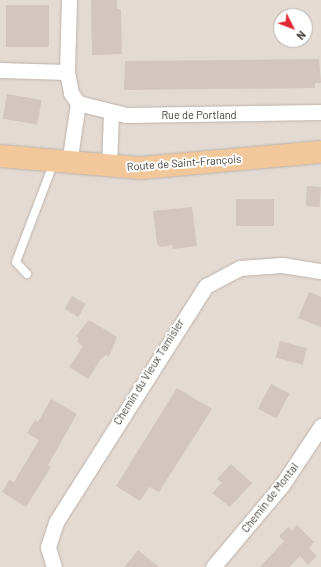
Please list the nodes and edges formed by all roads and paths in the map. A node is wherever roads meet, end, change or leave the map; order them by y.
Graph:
1 (69, 0) edge
2 (0, 70) edge
3 (67, 72) junction
4 (78, 103) junction
5 (321, 112) edge
6 (111, 114) junction
7 (321, 152) edge
8 (0, 156) edge
9 (61, 163) junction
10 (109, 166) junction
11 (321, 271) edge
12 (27, 274) dead end
13 (321, 426) edge
14 (54, 567) edge
15 (214, 567) edge

1 - 3 street
2 - 3 street
3 - 4 street
4 - 6 street, Rue de Portland
4 - 9 street
5 - 6 street, Rue de Portland
6 - 10 street
7 - 10 main road, Route de Saint-François
8 - 9 main road, Route de Saint-François
9 - 10 main road, Route de Saint-François
9 - 12 lane
11 - 14 street, Chemin du Vieux Tamisier
13 - 15 street, Chemin de Montal

